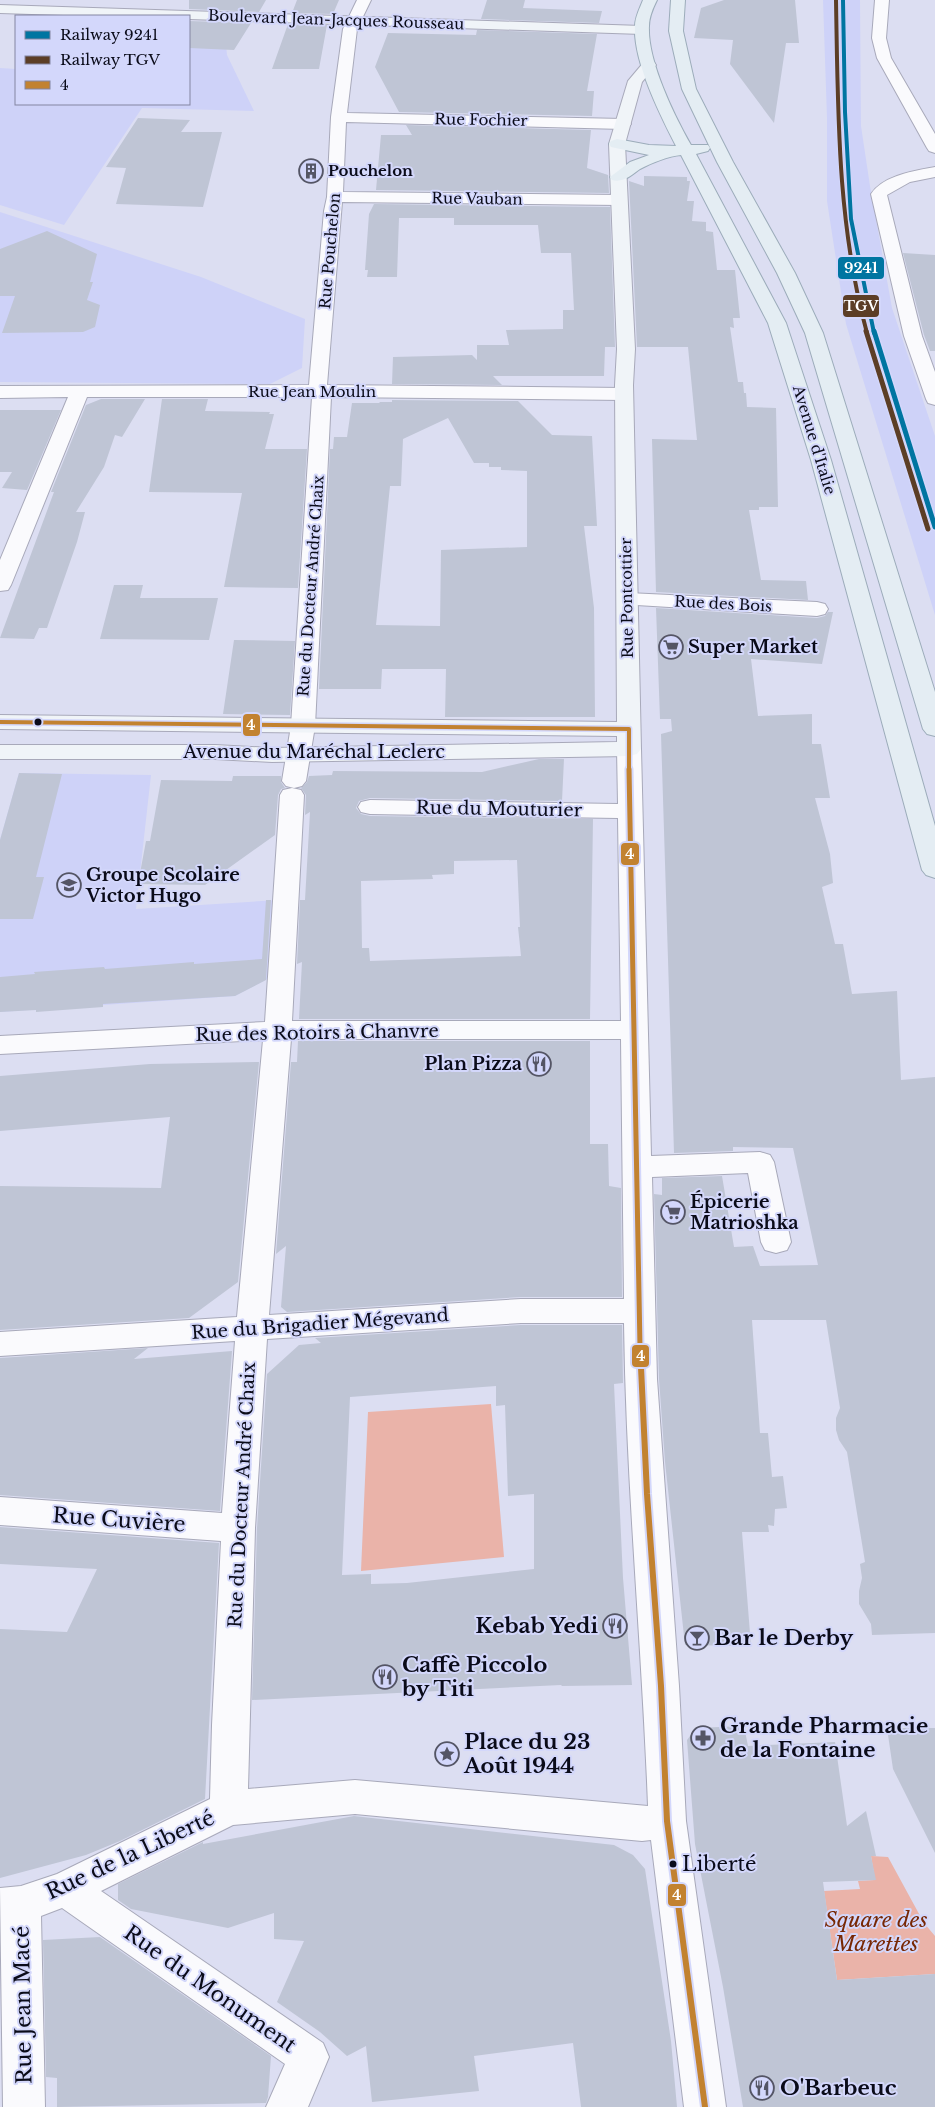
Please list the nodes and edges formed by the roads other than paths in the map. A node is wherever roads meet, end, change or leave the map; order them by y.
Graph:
1 (364, 0) edge
2 (650, 0) edge
3 (678, 0) edge
4 (882, 0) edge
5 (0, 9) edge
6 (163, 15) edge
7 (190, 16) edge
8 (354, 22) junction
9 (642, 30) junction
10 (676, 30) junction
11 (649, 65) junction
12 (340, 117) junction
13 (623, 124) junction
14 (617, 144) junction
15 (716, 145) junction
16 (935, 148) edge
17 (678, 151) junction
18 (935, 172) edge
19 (618, 177) junction
20 (335, 197) junction
21 (619, 200) junction
22 (0, 392) edge
23 (78, 392) junction
24 (320, 392) junction
25 (624, 394) junction
26 (935, 399) edge
27 (0, 586) edge
28 (628, 598) junction
29 (817, 609) dead end
30 (0, 722) edge
31 (303, 726) junction
32 (935, 729) edge
33 (629, 739) junction
34 (0, 752) edge
35 (298, 754) junction
36 (370, 807) dead end
37 (629, 811) junction
38 (935, 870) edge
39 (278, 1030) junction
40 (634, 1030) junction
41 (0, 1046) edge
42 (638, 1154) junction
43 (776, 1242) dead end
44 (640, 1311) junction
45 (252, 1328) junction
46 (0, 1344) edge
47 (0, 1511) edge
48 (238, 1528) junction
49 (229, 1808) junction
50 (667, 1822) junction
51 (66, 1889) junction
52 (10, 1905) edge
53 (24, 2107) edge
54 (287, 2107) edge
55 (706, 2107) edge

1 - 8 street, Rue Pouchelon
2 - 9 main road
3 - 10 main road, Avenue d'Italie
4 - 16 street
5 - 6 street, Boulevard Jean-Jacques Rousseau
7 - 8 street, Boulevard Jean-Jacques Rousseau
8 - 9 street, Boulevard Jean-Jacques Rousseau
8 - 12 street, Rue Pouchelon
9 - 10 main road
9 - 11 main road, Avenue d'Italie
10 - 15 main road, Avenue d'Italie
11 - 13 street, Rue Pontcottier
11 - 17 main road, Avenue d'Italie
12 - 13 street, Rue Fochier
12 - 20 street, Rue Pouchelon
13 - 14 street, Rue Pontcottier
14 - 17 main road
14 - 19 street, Rue Pontcottier
15 - 17 main road
15 - 32 main road, Avenue d'Italie
17 - 19 main road
17 - 38 main road, Avenue d'Italie
18 - 26 street
19 - 21 street, Rue Pontcottier
20 - 21 street, Rue Vauban
20 - 24 street, Rue Pouchelon
21 - 25 street, Rue Pontcottier
22 - 23 street, Rue Jean Moulin
23 - 24 street, Rue Jean Moulin
23 - 27 street
24 - 25 street, Rue Jean Moulin
24 - 31 street, Rue du Docteur André Chaix
25 - 28 street, Rue Pontcottier
28 - 29 street, Rue des Bois
28 - 33 street, Rue Pontcottier
30 - 31 street, Avenue du Maréchal Leclerc
31 - 33 street, Avenue du Maréchal Leclerc
31 - 35 street, Rue du Docteur André Chaix
33 - 35 street, Avenue du Maréchal Leclerc
33 - 37 street, Rue Pontcottier
34 - 35 street, Avenue du Maréchal Leclerc
35 - 39 street, Rue du Docteur André Chaix
36 - 37 street, Rue du Mouturier
37 - 40 street, Rue Pontcottier
39 - 40 street, Rue des Rotoirs à Chanvre
39 - 41 street, Rue des Rotoirs à Chanvre
39 - 45 street, Rue du Docteur André Chaix
40 - 42 street, Rue Pontcottier
42 - 43 street
42 - 44 street, Rue Pontcottier
44 - 45 street, Rue du Brigadier Mégevand
44 - 50 street, Rue Pontcottier
45 - 46 street, Rue du Brigadier Mégevand
45 - 48 street, Rue du Docteur André Chaix
47 - 48 street, Rue Cuvière
48 - 49 street, Rue du Docteur André Chaix
49 - 50 street
49 - 51 street, Rue de la Liberté
50 - 55 street, Rue Pontcottier
51 - 52 street, Rue de la Liberté
51 - 54 street, Rue du Monument
52 - 53 street, Rue Jean Macé

